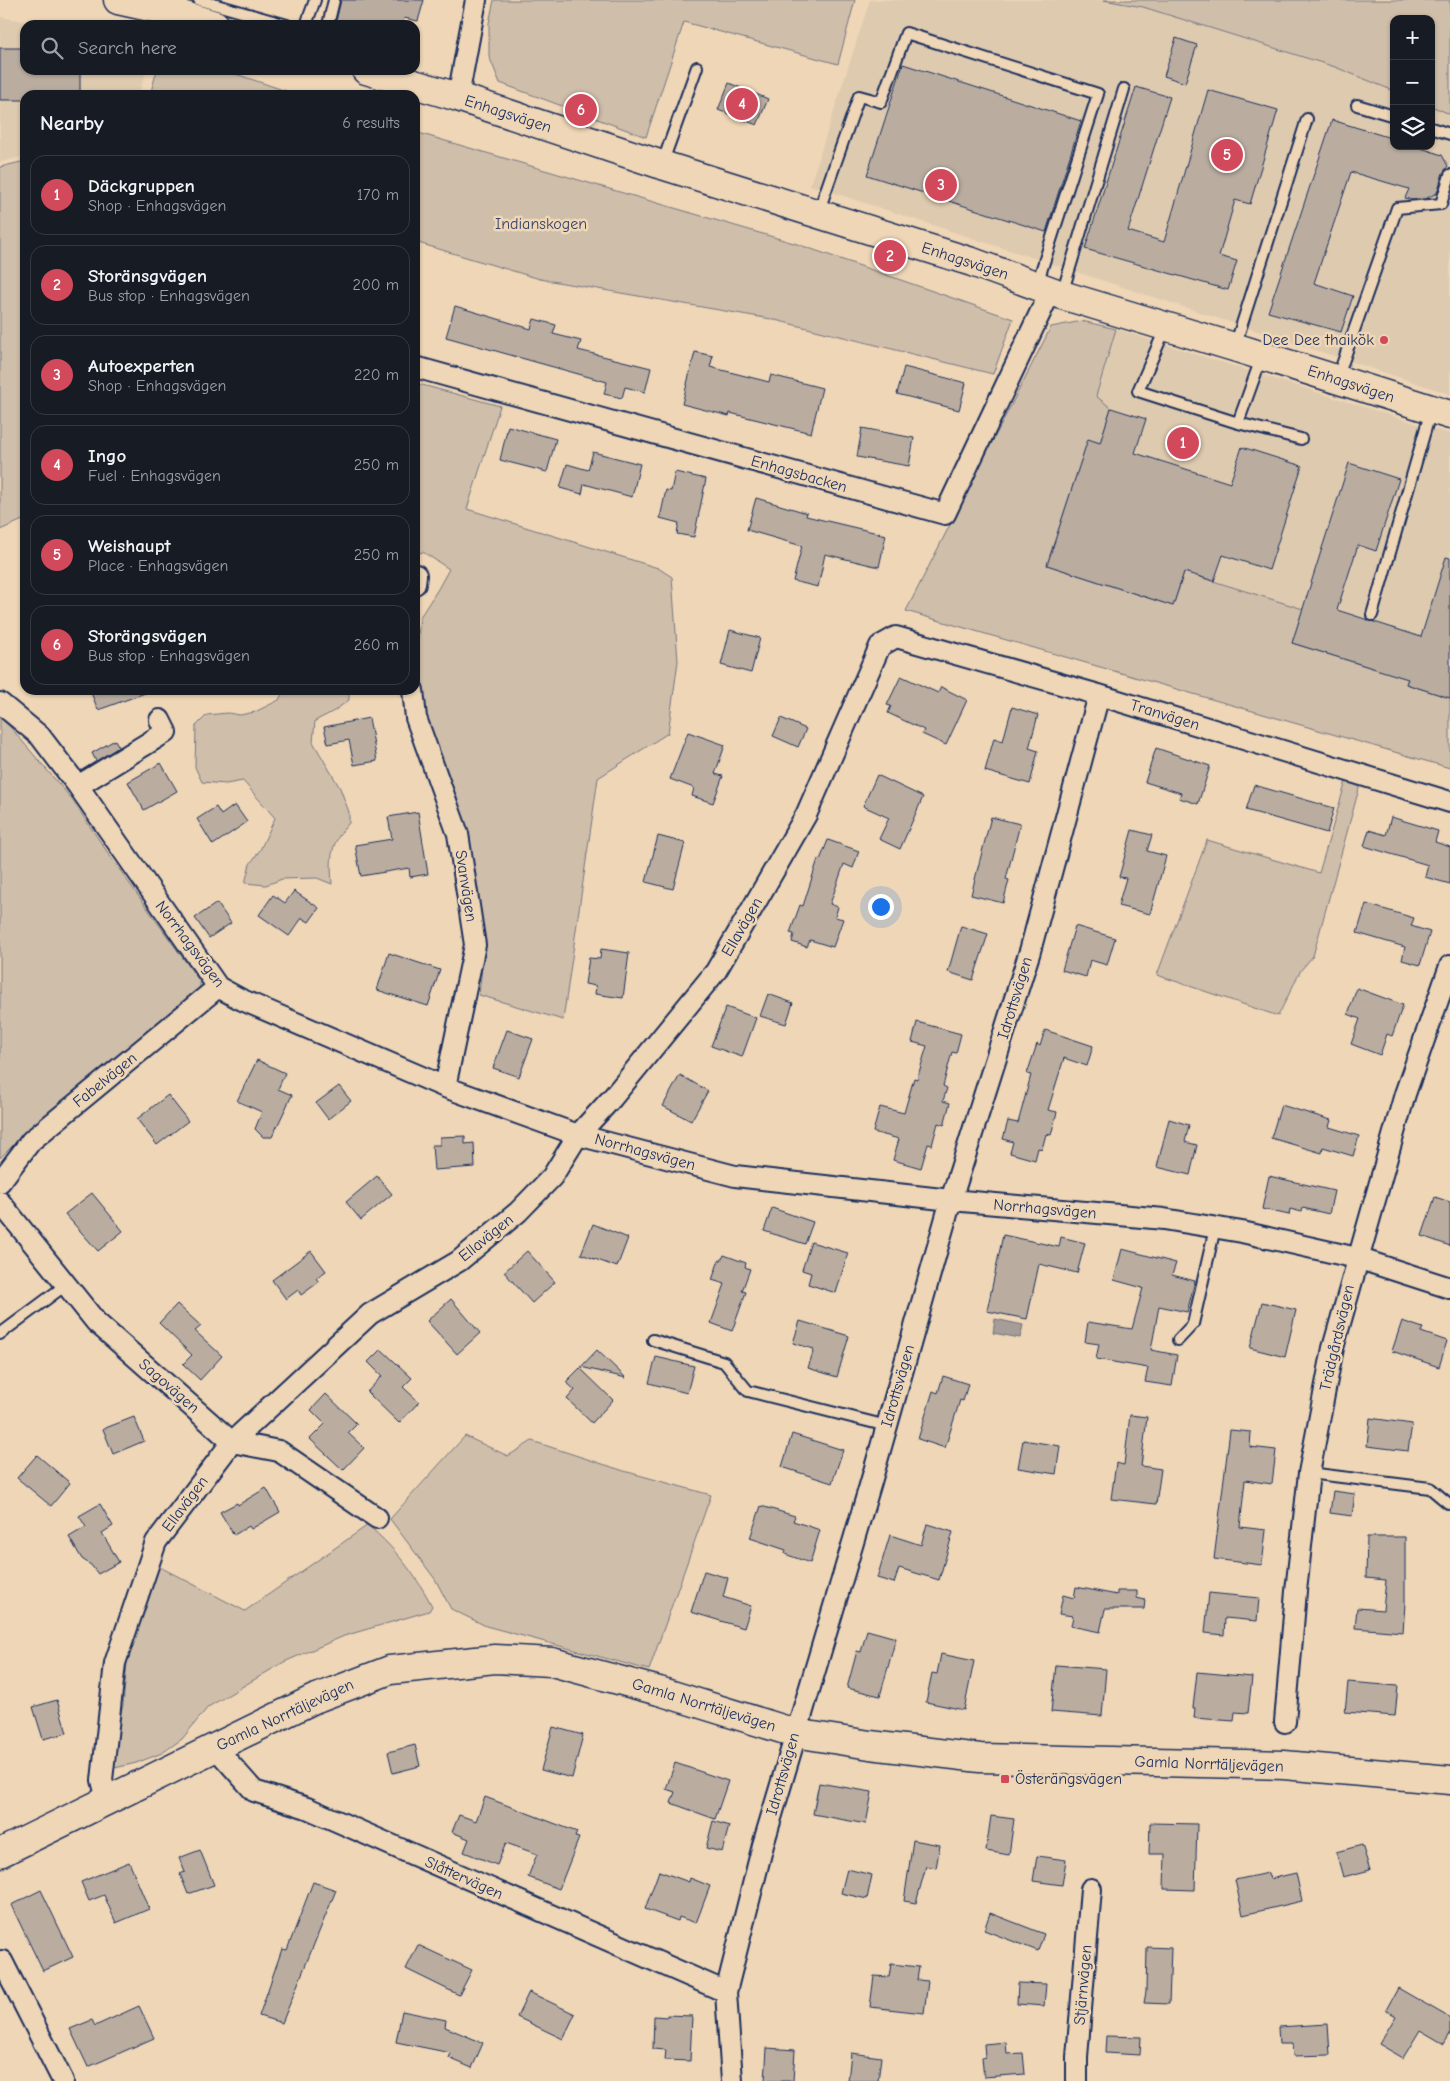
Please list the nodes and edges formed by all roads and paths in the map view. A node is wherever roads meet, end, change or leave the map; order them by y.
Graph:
1 (118, 0) edge
2 (199, 0) edge
3 (314, 0) edge
4 (334, 0) edge
5 (476, 0) edge
6 (199, 20) edge
7 (269, 20) edge
8 (308, 20) edge
9 (329, 20) edge
10 (698, 66) dead end
11 (383, 75) edge
12 (1124, 89) dead end
13 (458, 97) junction
14 (1357, 104) dead end
15 (1390, 115) edge
16 (1307, 119) dead end
17 (1435, 129) edge
18 (1450, 134) edge
19 (662, 165) junction
20 (1450, 175) edge
21 (818, 214) junction
22 (1050, 290) junction
23 (1166, 326) junction
24 (1234, 346) junction
25 (1263, 356) junction
26 (420, 368) edge
27 (1337, 380) junction
28 (1440, 412) edge
29 (1238, 423) junction
30 (1301, 439) dead end
31 (1372, 615) dead end
32 (880, 646) joint
33 (414, 695) edge
34 (1099, 695) junction
35 (0, 703) edge
36 (160, 720) dead end
37 (78, 786) junction
38 (1450, 802) edge
39 (1450, 966) edge
40 (218, 988) junction
41 (445, 1086) junction
42 (578, 1135) junction
43 (0, 1182) edge
44 (952, 1200) junction
45 (0, 1202) edge
46 (1215, 1228) junction
47 (1357, 1258) junction
48 (66, 1284) junction
49 (1450, 1288) edge
50 (0, 1334) edge
51 (653, 1340) dead end
52 (1178, 1340) dead end
53 (887, 1426) junction
54 (232, 1442) junction
55 (1309, 1473) junction
56 (1448, 1503) dead end
57 (377, 1518) dead end
58 (1285, 1722) dead end
59 (795, 1732) junction
60 (215, 1747) junction
61 (1450, 1780) edge
62 (107, 1800) junction
63 (0, 1853) edge
64 (1091, 1889) dead end
65 (2, 1961) dead end
66 (726, 1992) junction
67 (63, 2081) edge
68 (732, 2081) edge
69 (1077, 2081) edge

1 - 6 street
2 - 7 lane
3 - 8 lane
4 - 9 lane
5 - 13 street
10 - 19 lane
11 - 13 street, Enhagsvägen
12 - 22 lane
13 - 19 street, Enhagsvägen
14 - 15 lane
16 - 24 lane
17 - 18 lane
19 - 21 street, Enhagsvägen
20 - 27 lane
21 - 22 street, Enhagsvägen
21 - 22 lane
22 - 23 street, Enhagsvägen
22 - 26 street, Enhagsbacken
23 - 24 street, Enhagsvägen
23 - 29 lane
24 - 25 street, Enhagsvägen
25 - 27 street, Enhagsvägen
25 - 29 lane
27 - 28 street, Enhagsvägen
28 - 31 lane
29 - 30 lane
32 - 34 street, Tranvägen
32 - 42 street, Ellavägen
33 - 41 street, Svanvägen
34 - 38 street, Tranvägen
34 - 44 street, Idrottsvägen
35 - 37 street, Norrhagsvägen
36 - 37 street
37 - 40 street, Norrhagsvägen
39 - 47 street, Trädgårdsvägen
40 - 41 street, Norrhagsvägen
40 - 43 street, Fabelvägen
41 - 42 street, Norrhagsvägen
42 - 44 street, Norrhagsvägen
42 - 54 street, Ellavägen
44 - 46 street, Norrhagsvägen
44 - 53 street, Idrottsvägen
45 - 48 street, Sagovägen
46 - 47 street, Norrhagsvägen
46 - 52 lane
47 - 49 street, Norrhagsvägen
47 - 55 street, Trädgårdsvägen
48 - 50 lane
48 - 54 street, Sagovägen
51 - 53 lane
53 - 59 street, Idrottsvägen
54 - 57 street
54 - 62 street, Ellavägen
55 - 56 lane
55 - 58 street, Trädgårdsvägen
59 - 60 street, Gamla Norrtäljevägen
59 - 61 street, Gamla Norrtäljevägen
59 - 66 street, Idrottsvägen
60 - 62 street, Gamla Norrtäljevägen
60 - 66 street, Slåttervägen
62 - 63 street, Gamla Norrtäljevägen
64 - 69 street, Stjärnvägen
65 - 67 street
66 - 68 street, Idrottsvägen

